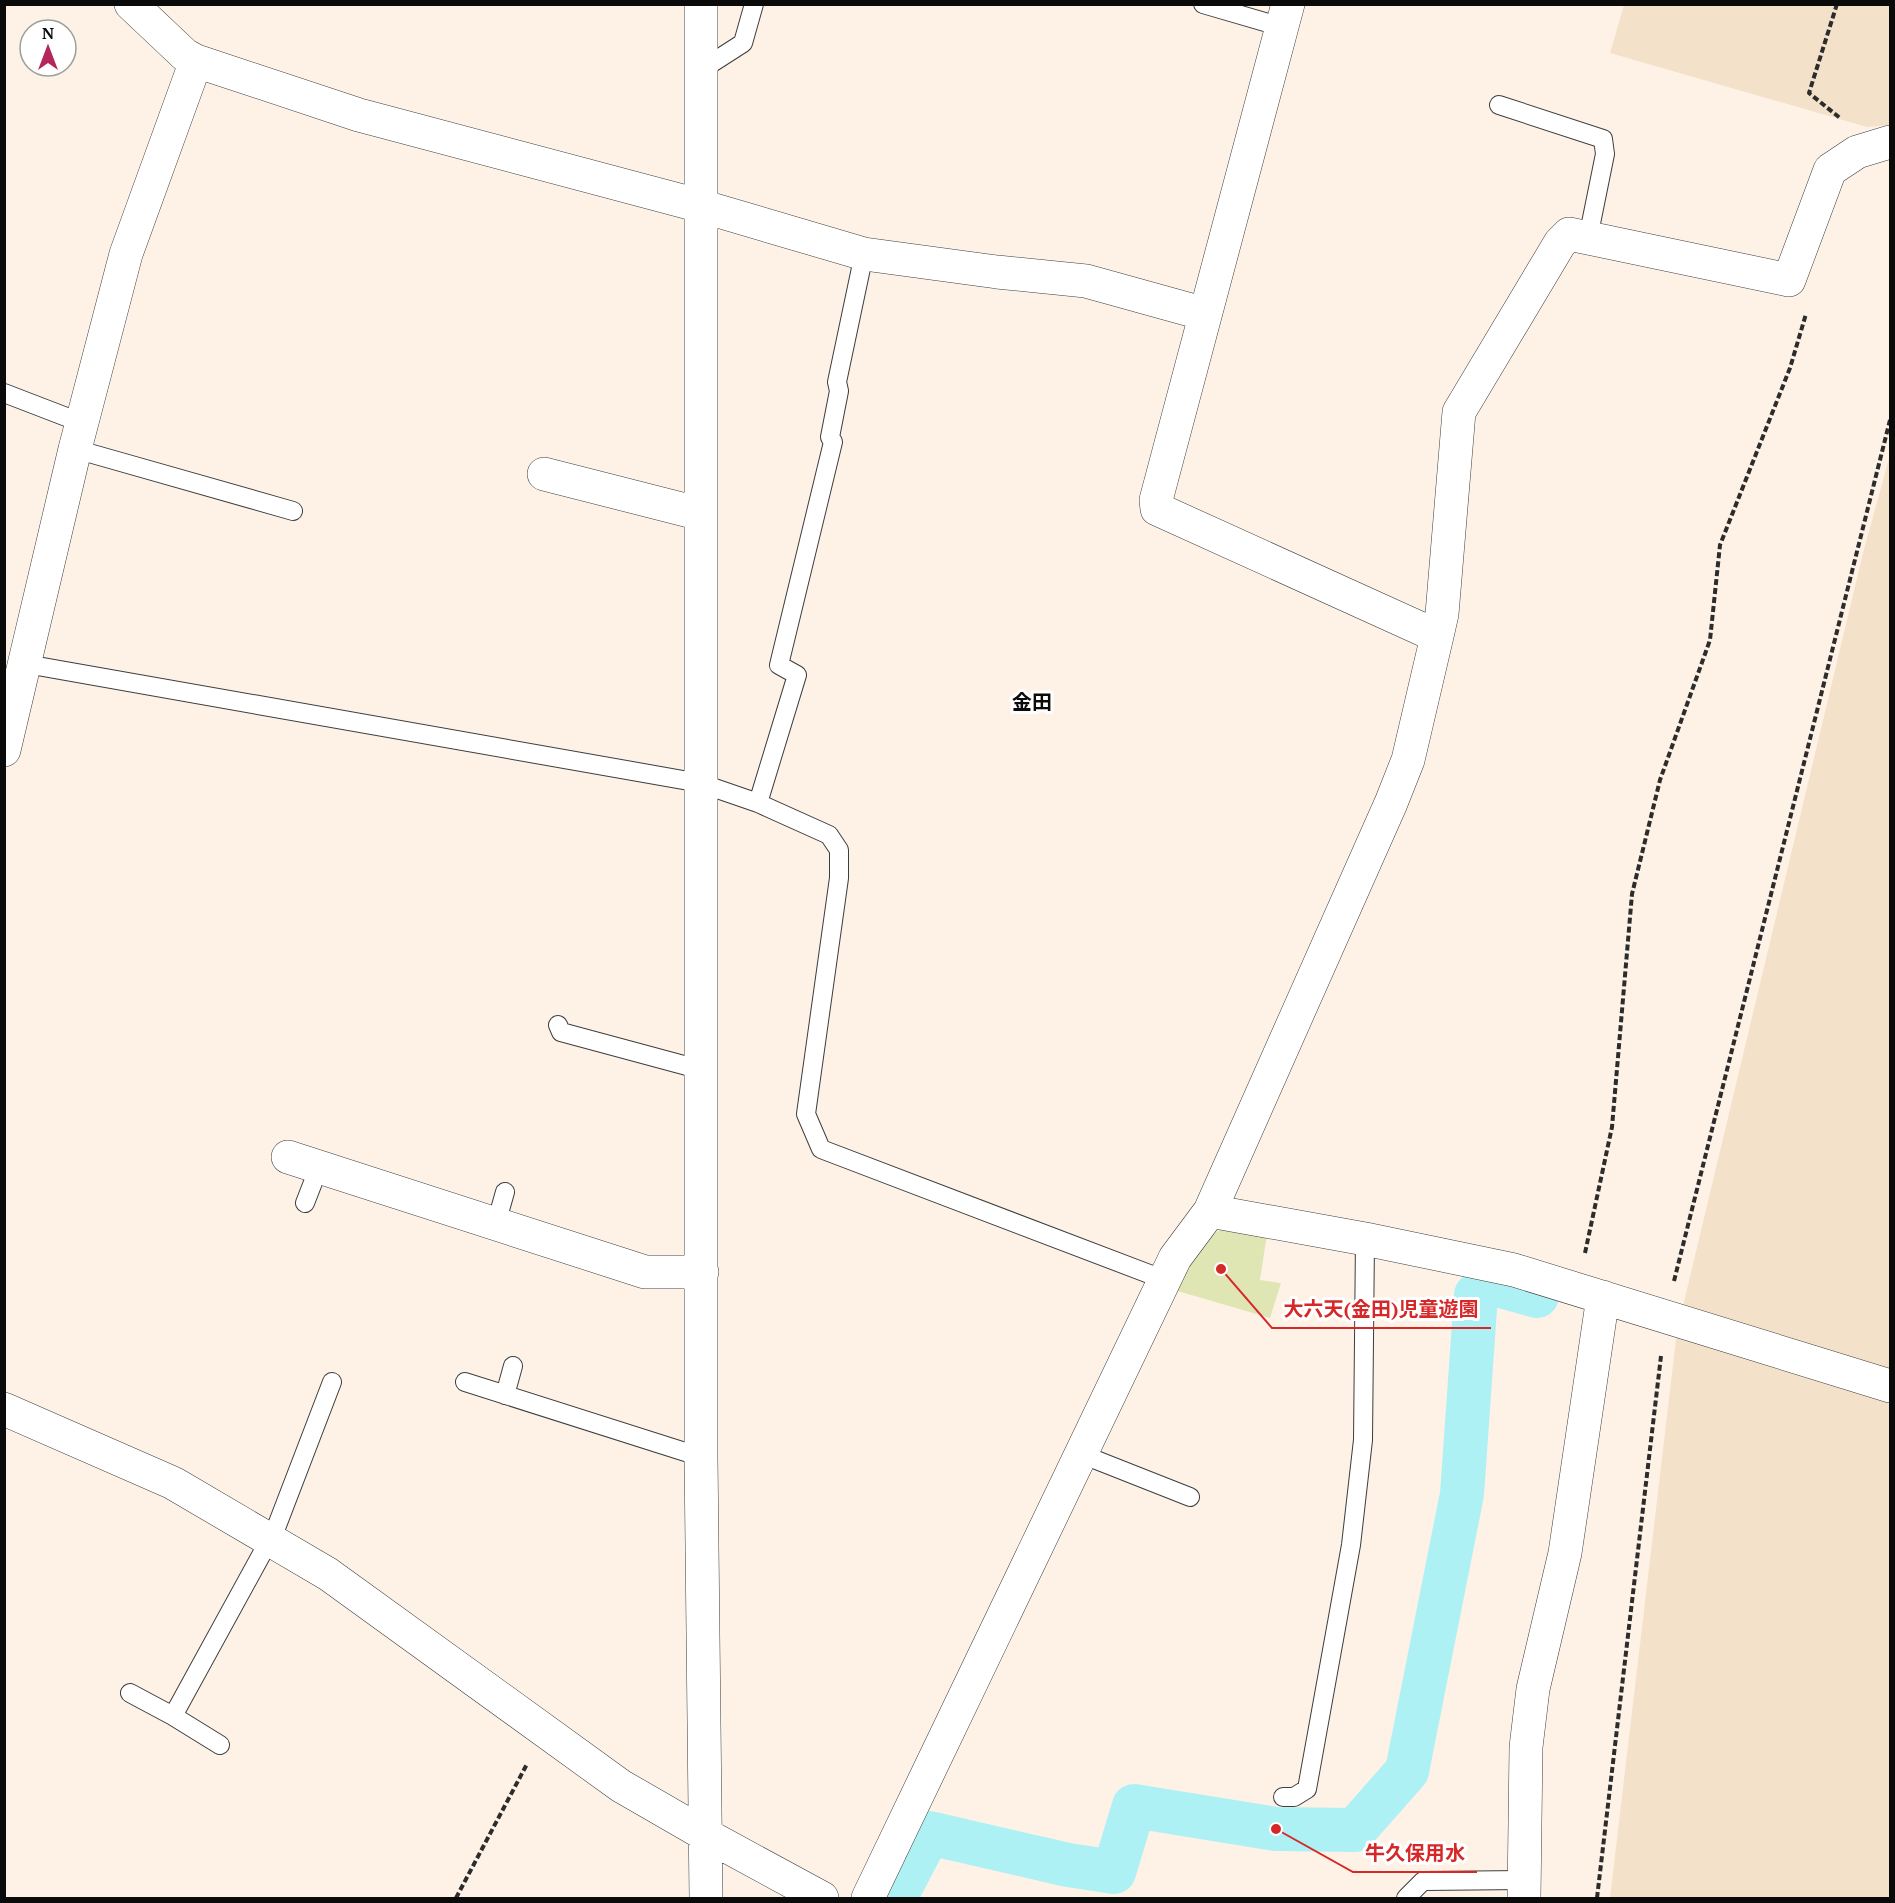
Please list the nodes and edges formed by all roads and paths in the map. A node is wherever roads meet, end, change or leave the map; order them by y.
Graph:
1 (131, 4) edge
2 (701, 4) edge
3 (754, 4) edge
4 (1203, 4) edge
5 (1837, 4) edge
6 (1285, 16) edge
7 (196, 61) junction
8 (701, 70) junction
9 (1499, 105) dead end
10 (1883, 144) edge
11 (701, 206) junction
12 (1588, 238) junction
13 (864, 254) junction
14 (1809, 304) dead end
15 (1205, 314) junction
16 (4, 393) edge
17 (1890, 420) edge
18 (78, 436) junction
19 (544, 474) dead end
20 (293, 511) dead end
21 (701, 514) junction
22 (1437, 636) junction
23 (26, 664) junction
24 (11, 694) edge
25 (4, 750) edge
26 (700, 783) junction
27 (758, 803) junction
28 (558, 1025) dead end
29 (702, 1070) junction
30 (288, 1157) dead end
31 (319, 1167) junction
32 (505, 1192) dead end
33 (305, 1203) dead end
34 (1210, 1211) junction
35 (496, 1224) junction
36 (1365, 1239) junction
37 (702, 1272) junction
38 (1165, 1280) junction
39 (1590, 1293) junction
40 (1665, 1317) junction
41 (513, 1366) dead end
42 (332, 1382) dead end
43 (465, 1382) dead end
44 (1890, 1386) edge
45 (505, 1395) junction
46 (4, 1409) edge
47 (1081, 1454) junction
48 (701, 1457) junction
49 (1190, 1497) dead end
50 (270, 1540) junction
51 (130, 1693) dead end
52 (173, 1716) junction
53 (545, 1731) junction
54 (220, 1745) dead end
55 (1283, 1797) dead end
56 (706, 1835) junction
57 (1524, 1889) edge
58 (456, 1899) edge
59 (706, 1899) edge
60 (822, 1899) edge
61 (868, 1899) edge
62 (1406, 1899) edge
63 (1597, 1899) edge

1 - 7 street
2 - 8 street
3 - 8 lane
4 - 6 lane
5 - 10 path
6 - 15 street
7 - 11 street
7 - 18 street
8 - 11 street
9 - 12 lane
10 - 12 street
11 - 13 street
11 - 21 street
12 - 22 street
13 - 15 street
13 - 27 lane
14 - 39 path
15 - 22 street
16 - 18 lane
17 - 40 path
18 - 20 lane
18 - 23 street
19 - 21 street
21 - 26 street
22 - 34 street
23 - 24 street
23 - 26 lane
24 - 25 street
26 - 27 lane
26 - 29 street
27 - 38 lane
28 - 29 lane
29 - 37 street
30 - 31 street
31 - 33 lane
31 - 35 street
32 - 35 lane
34 - 36 street
34 - 38 street
35 - 37 street
36 - 39 street
36 - 55 lane
37 - 48 street
38 - 47 street
39 - 40 street
39 - 57 street
40 - 44 street
40 - 63 path
41 - 45 lane
42 - 50 lane
43 - 45 lane
45 - 48 lane
46 - 50 street
47 - 49 lane
47 - 61 street
48 - 56 street
50 - 52 lane
50 - 53 street
51 - 52 lane
52 - 54 lane
53 - 56 street
53 - 58 path
56 - 59 street
56 - 60 street
57 - 62 lane

